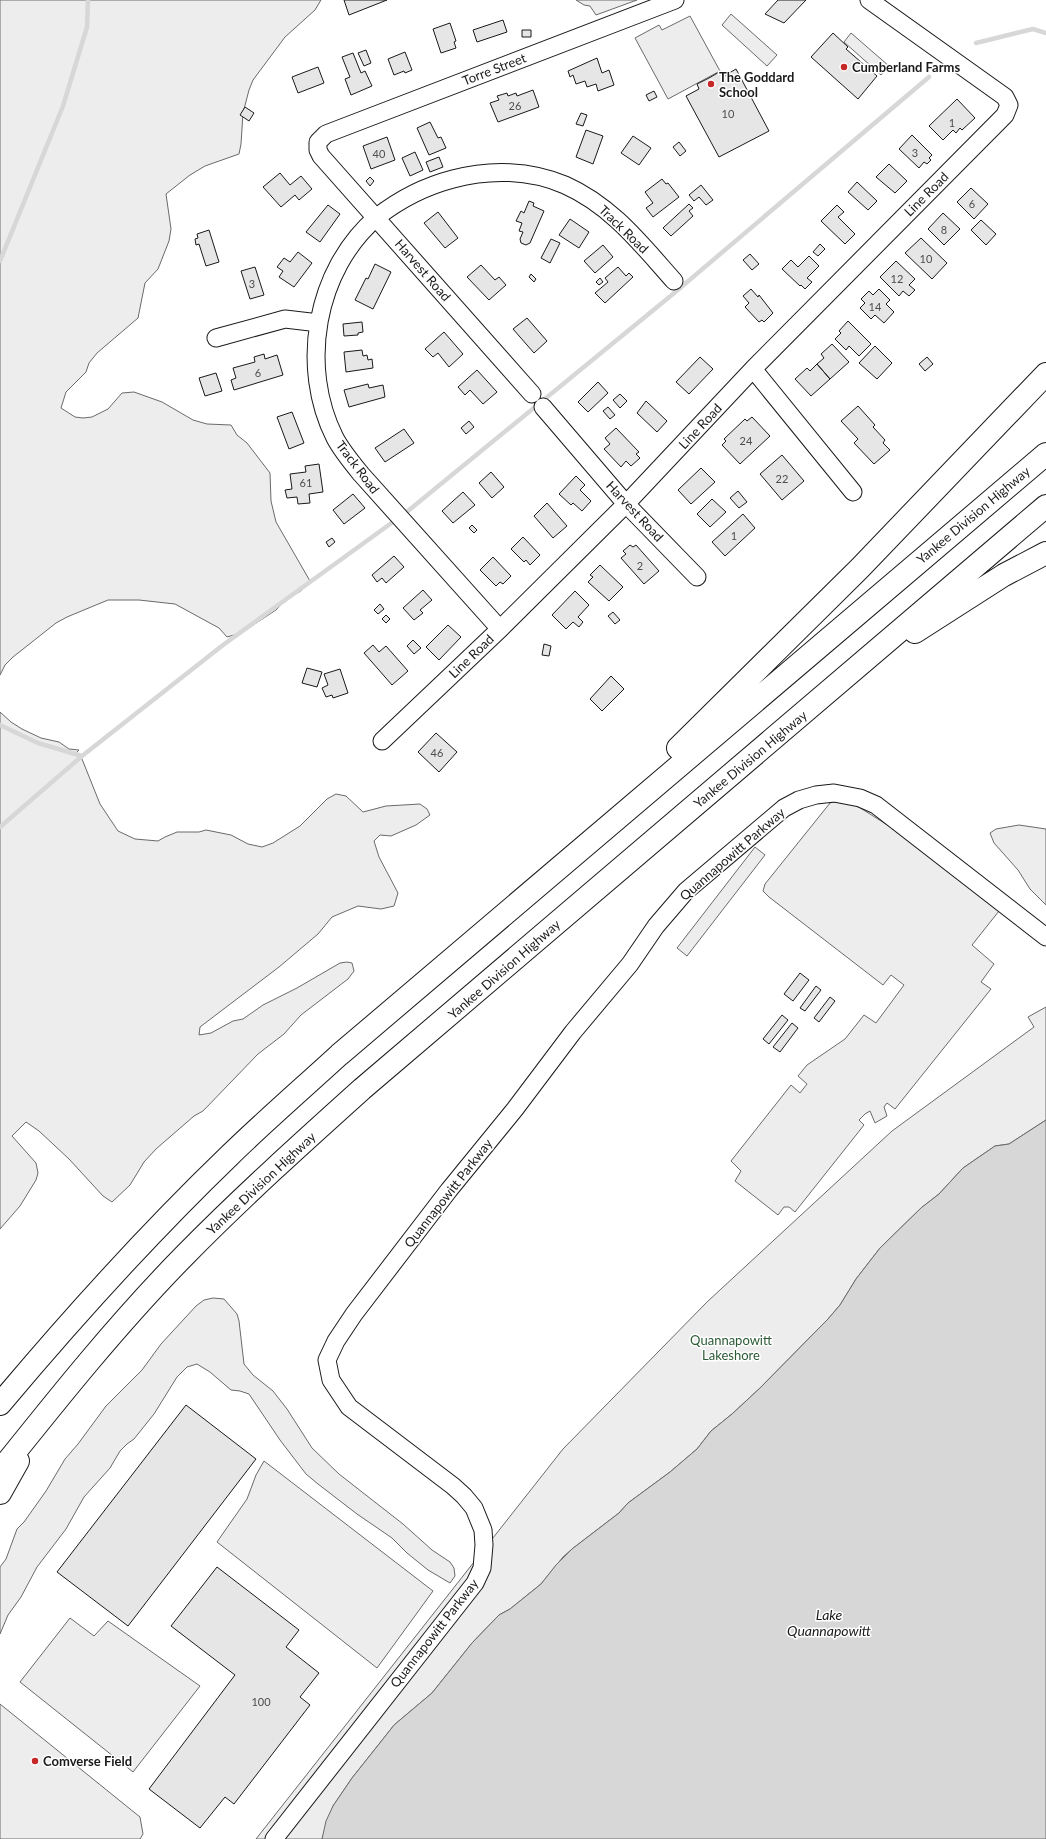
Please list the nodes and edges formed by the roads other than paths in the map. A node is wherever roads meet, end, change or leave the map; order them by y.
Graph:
1 (675, 0) edge
2 (869, 0) edge
3 (887, 5) edge
4 (318, 144) joint
5 (377, 218) junction
6 (674, 280) dead end
7 (319, 322) junction
8 (216, 338) dead end
9 (754, 369) junction
10 (1046, 374) edge
11 (532, 394) dead end
12 (544, 408) dead end
13 (1046, 454) edge
14 (853, 492) dead end
15 (626, 504) junction
16 (1046, 506) edge
17 (1046, 553) edge
18 (697, 577) dead end
19 (500, 629) junction
20 (836, 685) junction
21 (382, 741) dead end
22 (578, 852) junction
23 (1046, 937) edge
24 (0, 1404) edge
25 (41, 1420) junction
26 (0, 1471) edge
27 (0, 1493) edge
28 (274, 1839) edge

1 - 4 street, Torre Street
2 - 3 street
3 - 9 street, Line Road
4 - 5 street, Harvest Road
5 - 6 street, Track Road
5 - 7 street, Track Road
5 - 11 street, Harvest Road
7 - 8 street
7 - 19 street, Track Road
9 - 14 street
9 - 15 street, Line Road
10 - 22 highway
12 - 15 street, Harvest Road
13 - 22 highway, Yankee Division Highway
15 - 18 street, Harvest Road
15 - 19 street, Line Road
16 - 20 highway, Yankee Division Highway
17 - 20 highway
19 - 21 street, Line Road
20 - 25 highway, Yankee Division Highway
22 - 24 highway, Yankee Division Highway
23 - 28 street, Quannapowitt Parkway
25 - 26 highway, Yankee Division Highway
25 - 27 highway

